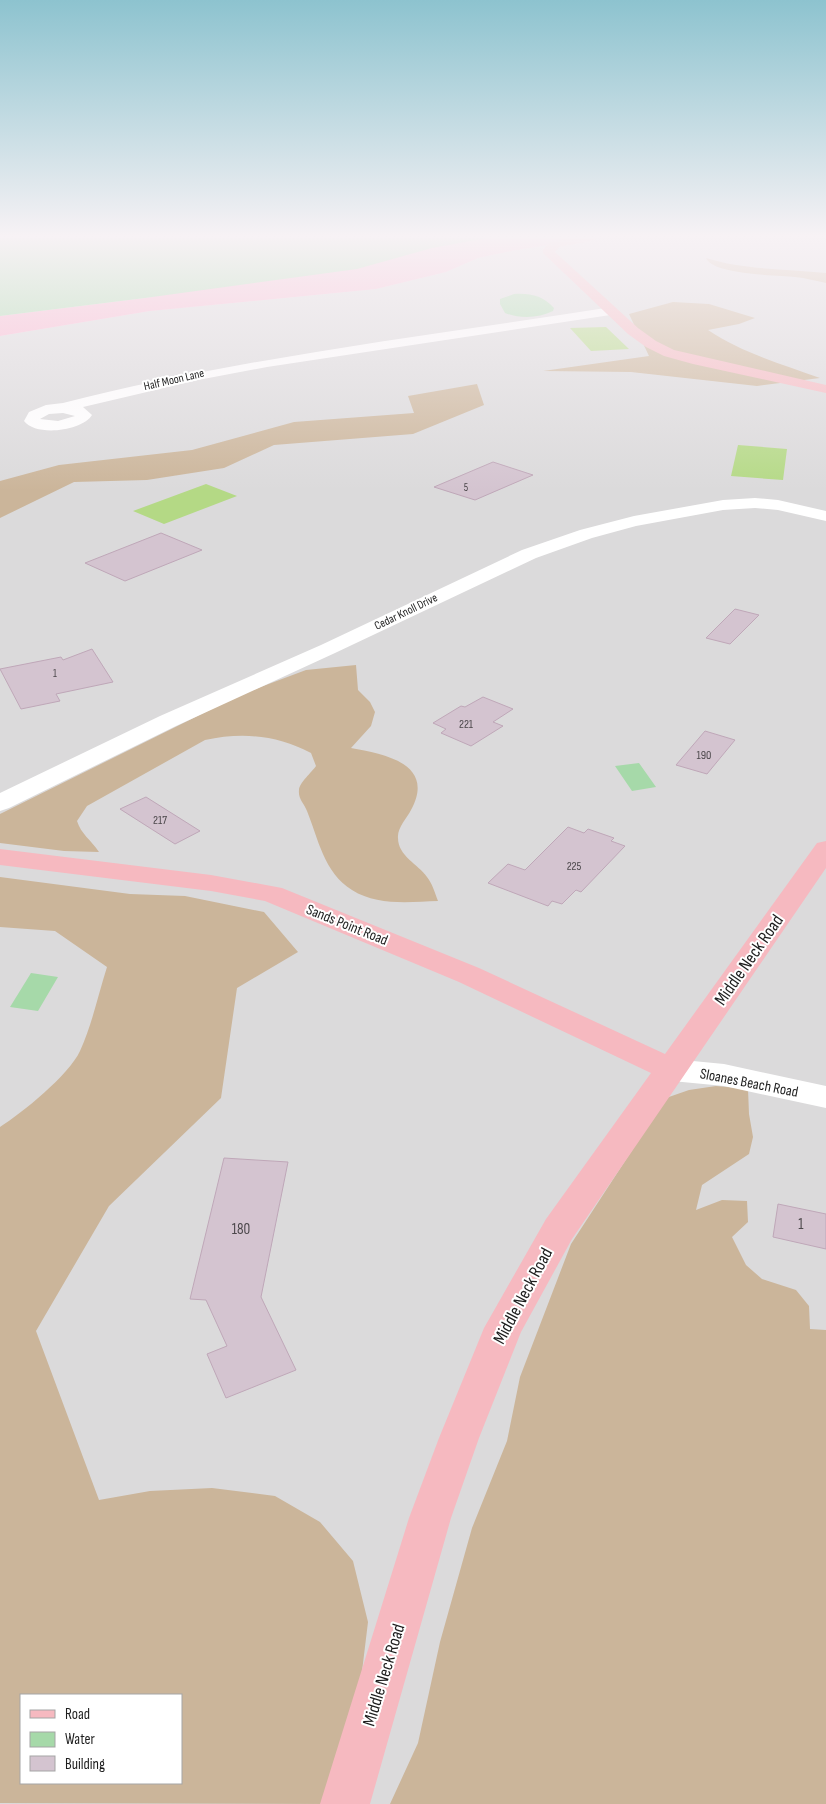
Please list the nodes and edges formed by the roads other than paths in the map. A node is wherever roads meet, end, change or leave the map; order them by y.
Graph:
1 (542, 322) edge
2 (623, 322) edge
3 (826, 389) edge
4 (63, 408) dead end
5 (826, 516) edge
6 (2, 799) edge
7 (826, 849) edge
8 (0, 857) edge
9 (672, 1070) junction
10 (826, 1097) edge
11 (345, 1804) edge

1 - 4 street, Half Moon Lane
2 - 3 street
5 - 6 street, Cedar Knoll Drive
7 - 9 street, Middle Neck Road
8 - 9 street, Sands Point Road
9 - 10 street, Sloanes Beach Road
9 - 11 street, Middle Neck Road

